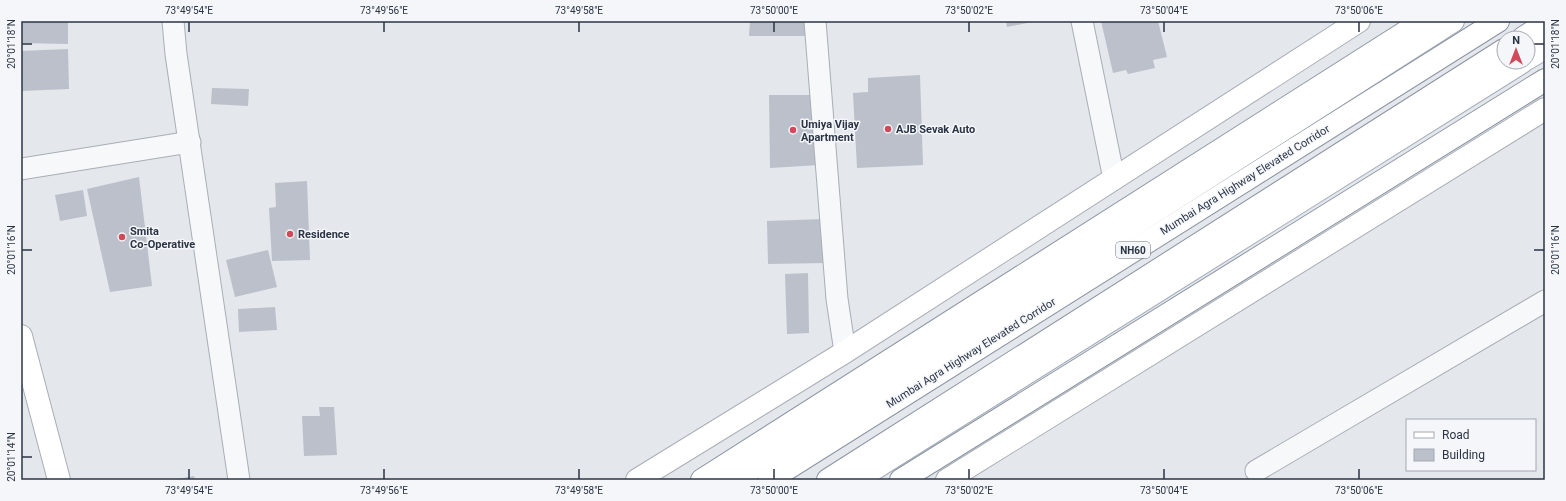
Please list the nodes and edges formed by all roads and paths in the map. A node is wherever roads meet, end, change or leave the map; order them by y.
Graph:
1 (173, 21) edge
2 (815, 21) edge
3 (1082, 21) edge
4 (1358, 21) edge
5 (1423, 21) edge
6 (1453, 21) edge
7 (1498, 21) edge
8 (1545, 24) edge
9 (1536, 30) edge
10 (1545, 48) edge
11 (1536, 53) edge
12 (1496, 55) edge
13 (1509, 70) edge
14 (1545, 80) edge
15 (1545, 109) edge
16 (190, 142) junction
17 (21, 169) edge
18 (1114, 179) junction
19 (1545, 302) edge
20 (21, 336) edge
21 (845, 352) junction
22 (1256, 471) dead end
23 (59, 480) edge
24 (239, 480) edge
25 (637, 480) edge
26 (702, 480) edge
27 (734, 480) edge
28 (769, 480) edge
29 (828, 480) edge
30 (856, 480) edge
31 (900, 480) edge
32 (947, 480) edge

1 - 16 street
2 - 21 street
3 - 18 street
4 - 18 main road
5 - 26 main road
6 - 27 main road
7 - 28 main road, Mumbai Agra Highway Elevated Corridor / NH60
8 - 9 main road
10 - 11 main road
12 - 29 main road, NH60
13 - 30 main road
14 - 31 main road
15 - 32 main road
16 - 17 street
16 - 24 street
18 - 21 main road
19 - 22 street
20 - 23 main road
21 - 25 main road

